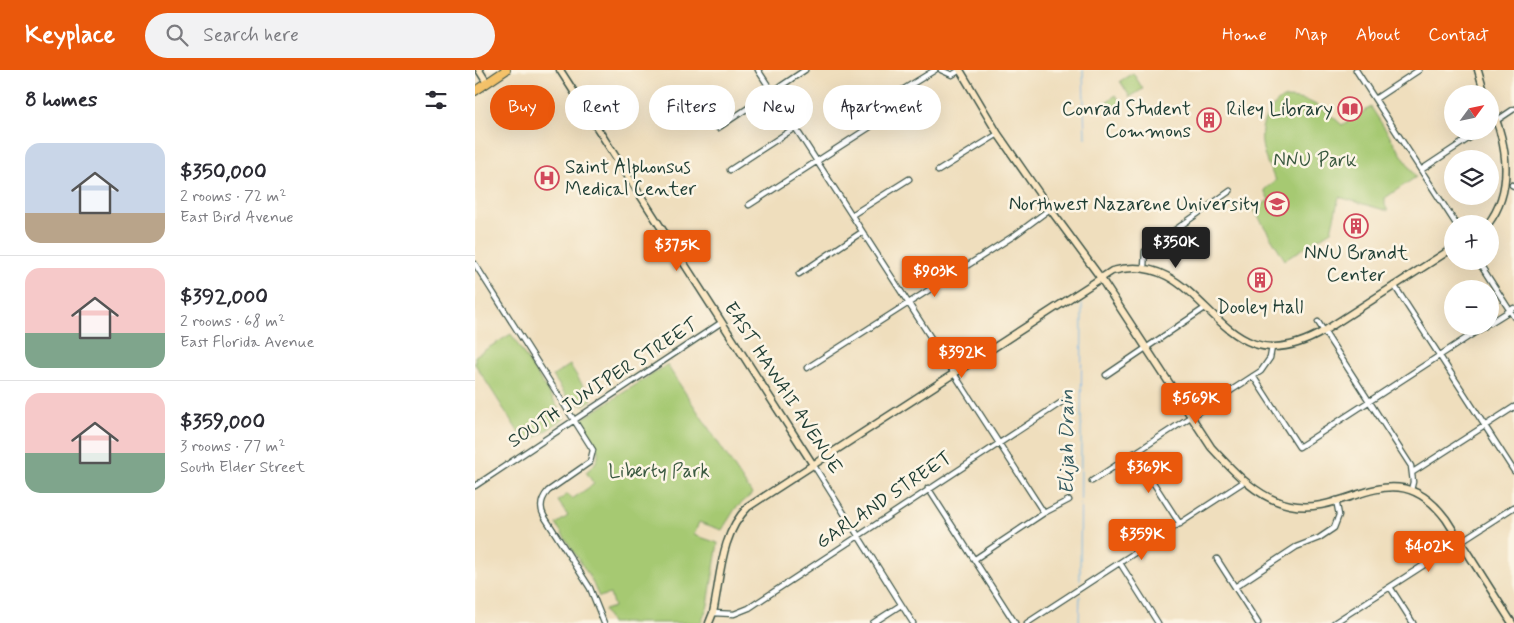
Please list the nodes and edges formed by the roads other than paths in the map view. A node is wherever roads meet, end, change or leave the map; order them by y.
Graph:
1 (479, 70) edge
2 (506, 70) edge
3 (560, 70) edge
4 (758, 70) edge
5 (805, 70) edge
6 (935, 70) edge
7 (941, 70) edge
8 (960, 70) edge
9 (1356, 70) edge
10 (1419, 70) edge
11 (1478, 70) edge
12 (487, 82) junction
13 (768, 85) edge
14 (781, 85) edge
15 (910, 85) edge
16 (1482, 85) edge
17 (475, 91) edge
18 (1375, 99) junction
19 (1514, 109) edge
20 (1499, 119) edge
21 (1499, 125) edge
22 (790, 130) edge
23 (797, 130) edge
24 (863, 130) edge
25 (998, 134) junction
26 (1466, 140) edge
27 (817, 161) junction
28 (1513, 168) edge
29 (730, 170) dead end
30 (1421, 170) junction
31 (938, 172) dead end
32 (909, 179) dead end
33 (1513, 184) edge
34 (1229, 191) dead end
35 (749, 205) dead end
36 (1050, 209) junction
37 (851, 214) junction
38 (1450, 215) edge
39 (1498, 215) edge
40 (862, 232) junction
41 (1444, 254) edge
42 (475, 264) edge
43 (1144, 267) junction
44 (1484, 270) edge
45 (799, 274) dead end
46 (1100, 277) junction
47 (1394, 285) junction
48 (909, 303) junction
49 (1205, 308) junction
50 (1512, 309) edge
51 (1499, 317) edge
52 (1514, 317) edge
53 (723, 322) junction
54 (1318, 322) dead end
55 (1324, 331) junction
56 (1471, 335) edge
57 (1146, 347) junction
58 (1272, 347) junction
59 (1439, 356) junction
60 (807, 368) dead end
61 (953, 372) junction
62 (1105, 375) dead end
63 (1253, 376) junction
64 (1068, 398) dead end
65 (1369, 402) junction
66 (1514, 407) edge
67 (1191, 417) junction
68 (574, 419) junction
69 (1485, 426) junction
70 (998, 442) junction
71 (1134, 453) junction
72 (812, 463) junction
73 (1514, 471) edge
74 (1413, 472) junction
75 (1092, 481) dead end
76 (1245, 481) junction
77 (475, 486) edge
78 (928, 488) junction
79 (1411, 490) junction
80 (1069, 500) dead end
81 (1336, 500) junction
82 (1514, 507) edge
83 (1044, 513) junction
84 (1180, 524) junction
85 (859, 535) junction
86 (1460, 541) junction
87 (975, 559) junction
88 (1217, 559) dead end
89 (1120, 564) junction
90 (1235, 586) junction
91 (1390, 587) junction
92 (901, 605) junction
93 (713, 613) junction
94 (1343, 618) junction
95 (1511, 622) edge
96 (605, 623) edge
97 (709, 623) edge
98 (873, 623) edge
99 (913, 623) edge
100 (1015, 623) edge
101 (1027, 623) edge
102 (1158, 623) edge
103 (1258, 623) edge
104 (1334, 623) edge
105 (1346, 623) edge
106 (1413, 623) edge

1 - 12 street
2 - 12 main road
3 - 53 street, EAST HAWAII AVENUE
4 - 13 street
5 - 14 street
6 - 15 street
7 - 8 street
8 - 25 street
9 - 18 street
10 - 18 street
11 - 16 street
12 - 17 main road
18 - 30 street
19 - 20 street
21 - 28 street
22 - 29 street
23 - 27 street
24 - 27 street
25 - 31 street
25 - 36 street
26 - 30 street
27 - 35 street
27 - 37 street
30 - 38 street
32 - 37 street
33 - 39 street
34 - 43 street
36 - 46 street
36 - 48 street
37 - 40 street
40 - 45 street
40 - 48 street
41 - 47 street
42 - 68 street
43 - 46 street
43 - 49 street
44 - 50 street
46 - 57 street
46 - 61 street
47 - 55 street
47 - 59 street
48 - 60 street
48 - 61 street
49 - 57 street
49 - 58 street
50 - 51 street
50 - 52 street
53 - 68 street, SOUTH JUNIPER STREET
53 - 72 street, EAST HAWAII AVENUE
54 - 55 street
55 - 58 street
55 - 65 street
56 - 59 street
57 - 62 street
57 - 67 street
58 - 63 street
59 - 65 street
59 - 69 street
61 - 70 street
61 - 72 street
63 - 65 street
63 - 67 street
64 - 70 street, GARLAND STREET
65 - 74 street
66 - 69 street
67 - 71 street
67 - 76 street
68 - 77 street, SOUTH JUNIPER STREET
68 - 96 street
69 - 73 street
69 - 74 street
70 - 78 street, GARLAND STREET
70 - 83 street
71 - 75 street
71 - 84 street
72 - 85 street, EAST HAWAII AVENUE
72 - 93 street
74 - 79 street
76 - 81 street
76 - 84 street
78 - 85 street, GARLAND STREET
78 - 87 street
79 - 81 street
79 - 86 street
80 - 83 street
81 - 90 street
82 - 86 street
83 - 87 street
84 - 89 street
85 - 92 street, EAST HAWAII AVENUE
85 - 93 street, GARLAND STREET
86 - 91 street
86 - 95 street
87 - 100 street
88 - 90 street
89 - 101 street
89 - 102 street
90 - 103 street
91 - 94 street
91 - 106 street
92 - 98 street
92 - 99 street, EAST HAWAII AVENUE
93 - 97 street
94 - 104 street
94 - 105 street

